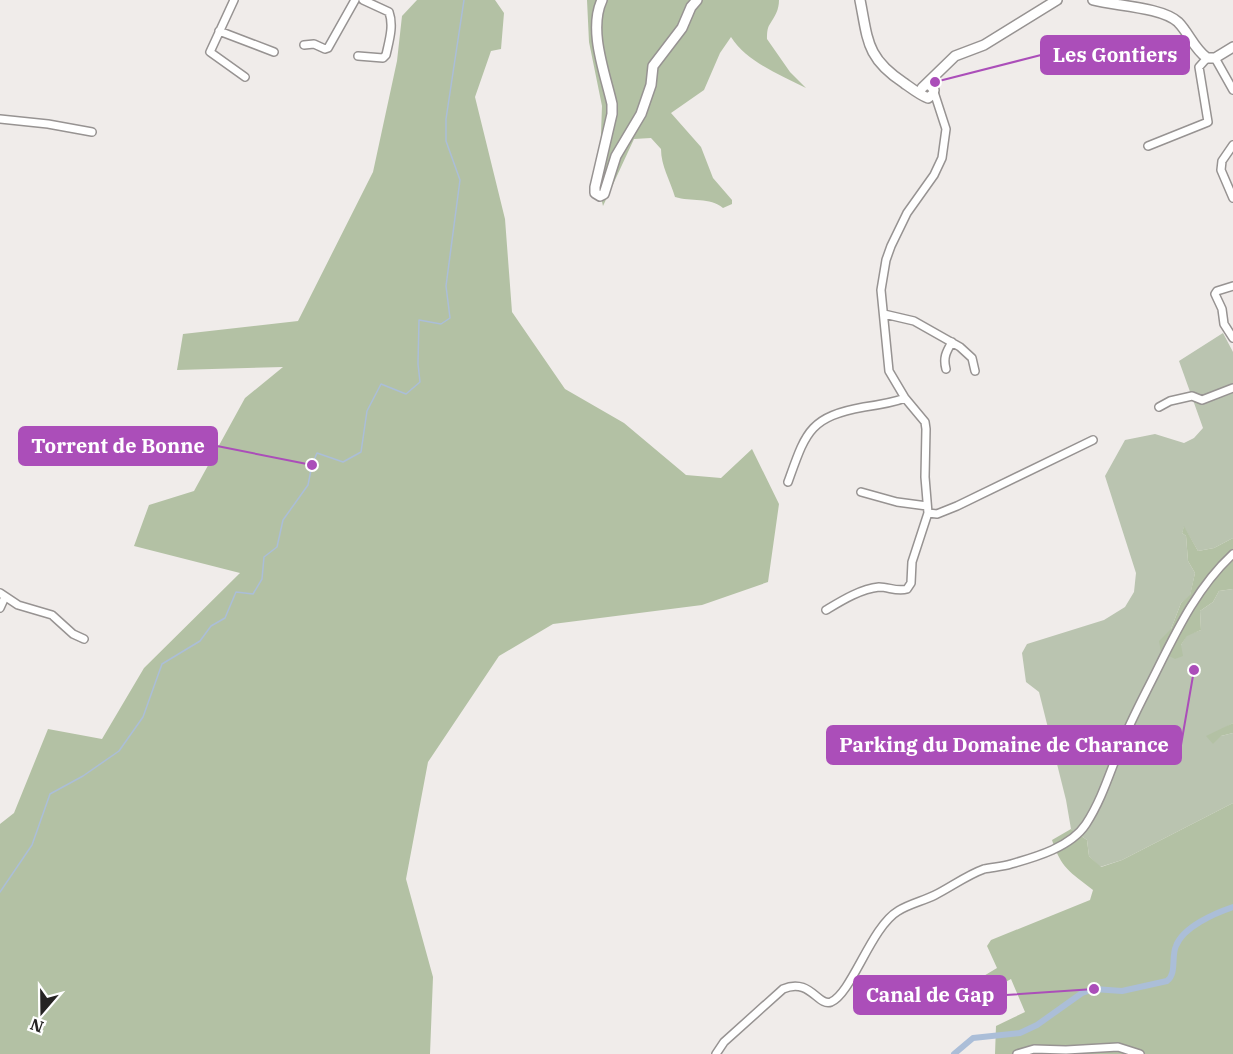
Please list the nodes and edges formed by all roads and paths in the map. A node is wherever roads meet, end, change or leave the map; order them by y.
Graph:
1 (234, 0) edge
2 (355, 0) edge
3 (363, 0) edge
4 (603, 0) edge
5 (697, 0) edge
6 (860, 0) edge
7 (1057, 0) edge
8 (1093, 0) edge
9 (1141, 0) edge
10 (1146, 10) junction
11 (219, 31) junction
12 (304, 45) dead end
13 (1233, 47) edge
14 (274, 52) dead end
15 (358, 56) dead end
16 (1211, 58) junction
17 (245, 76) dead end
18 (928, 90) junction
19 (1233, 90) edge
20 (0, 119) edge
21 (92, 132) dead end
22 (1233, 145) edge
23 (1148, 146) dead end
24 (1233, 198) edge
25 (1233, 286) edge
26 (884, 314) junction
27 (1233, 338) edge
28 (952, 342) junction
29 (946, 369) dead end
30 (975, 371) dead end
31 (1233, 388) edge
32 (905, 398) junction
33 (1159, 407) dead end
34 (1094, 440) dead end
35 (788, 482) dead end
36 (861, 492) dead end
37 (928, 509) junction
38 (1233, 554) edge
39 (2, 595) edge
40 (0, 608) edge
41 (826, 610) dead end
42 (84, 639) dead end
43 (716, 1054) edge
44 (1017, 1054) edge
45 (1140, 1054) edge

1 - 11 street
2 - 12 street
3 - 15 street
4 - 5 street
6 - 18 street
7 - 18 street
8 - 10 street
9 - 10 street
10 - 16 street
11 - 14 street
11 - 17 street
13 - 16 street
16 - 19 street
16 - 23 street
18 - 26 street
20 - 21 street
22 - 24 street
25 - 27 street
26 - 28 street
26 - 32 street
28 - 29 street
28 - 30 street
31 - 33 street
32 - 35 street
32 - 37 street
34 - 37 street
36 - 37 street
37 - 41 street
38 - 43 street
39 - 40 street
39 - 42 street
44 - 45 street

